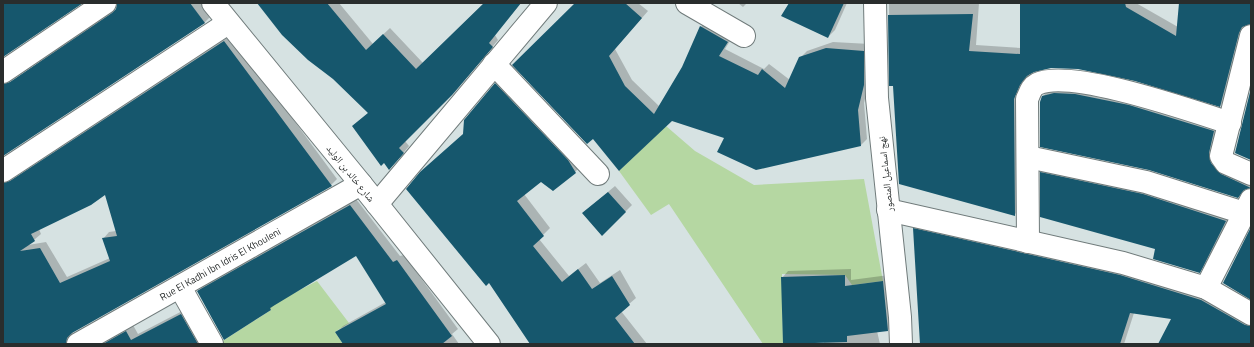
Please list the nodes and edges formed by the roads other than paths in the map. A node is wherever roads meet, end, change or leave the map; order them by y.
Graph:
1 (105, 3) edge
2 (546, 3) edge
3 (687, 3) edge
4 (875, 3) edge
5 (220, 9) edge
6 (744, 36) dead end
7 (1251, 36) edge
8 (494, 64) junction
9 (3, 72) edge
10 (1230, 122) junction
11 (1028, 157) junction
12 (3, 171) edge
13 (598, 174) dead end
14 (1251, 174) edge
15 (361, 184) junction
16 (377, 204) junction
17 (1248, 207) edge
18 (888, 210) junction
19 (1028, 242) junction
20 (180, 287) junction
21 (1206, 288) junction
22 (1251, 314) edge
23 (78, 344) edge
24 (212, 344) edge
25 (489, 344) edge
26 (901, 344) edge

1 - 9 street
2 - 8 street
3 - 6 street
4 - 18 street, نهج اسماعيل المنصور
5 - 12 street
5 - 15 street, شارع خالد بن الوليد
7 - 10 street
8 - 13 street
8 - 16 street
10 - 11 street
10 - 14 street
11 - 17 street
11 - 19 street
15 - 16 street, شارع خالد بن الوليد
15 - 20 street, Rue El Kadhi Ibn Idris El Khouleni
16 - 25 street, شارع خالد بن الوليد
17 - 21 street
18 - 19 street
18 - 26 street, نهج اسماعيل المنصور
19 - 21 street
20 - 23 street, Rue El Kadhi Ibn Idris El Khouleni
20 - 24 street
21 - 22 street

